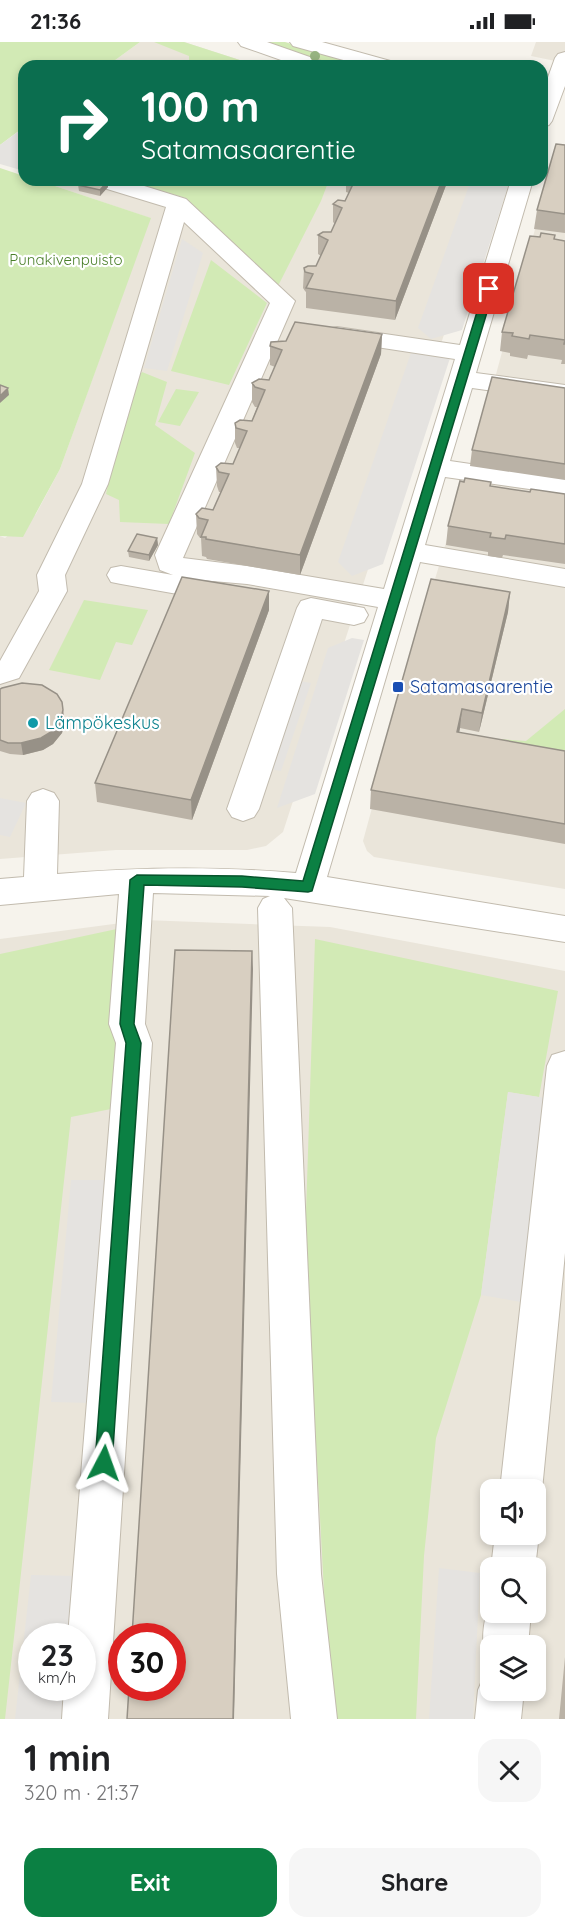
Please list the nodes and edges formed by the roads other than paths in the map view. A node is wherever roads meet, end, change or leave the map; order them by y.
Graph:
1 (248, 42) edge
2 (300, 42) edge
3 (565, 58) edge
4 (299, 60) edge
5 (365, 60) edge
6 (550, 93) edge
7 (121, 186) edge
8 (528, 186) edge
9 (178, 204) junction
10 (294, 328) junction
11 (469, 354) junction
12 (461, 379) junction
13 (565, 393) edge
14 (435, 467) junction
15 (565, 486) edge
16 (410, 551) junction
17 (121, 575) dead end
18 (565, 578) edge
19 (311, 609) junction
20 (392, 610) junction
21 (0, 674) edge
22 (43, 801) dead end
23 (243, 809) dead end
24 (308, 887) junction
25 (40, 888) junction
26 (137, 890) junction
27 (0, 892) edge
28 (275, 908) dead end
29 (565, 929) edge
30 (565, 1066) edge
31 (522, 1479) edge
32 (500, 1701) edge
33 (85, 1719) edge
34 (314, 1719) edge
35 (498, 1719) edge

1 - 4 street
2 - 5 street
3 - 6 street
7 - 9 street
8 - 11 street
9 - 10 street
9 - 21 street
10 - 11 street
10 - 20 street
11 - 12 street
12 - 13 street
12 - 14 street
14 - 15 street
14 - 16 street
16 - 18 street
16 - 20 street
17 - 19 street
19 - 20 street
19 - 23 street
20 - 24 street
22 - 25 street
24 - 26 street
24 - 29 street
25 - 26 street
25 - 27 street
26 - 33 street
28 - 34 street
30 - 31 street
32 - 35 street

